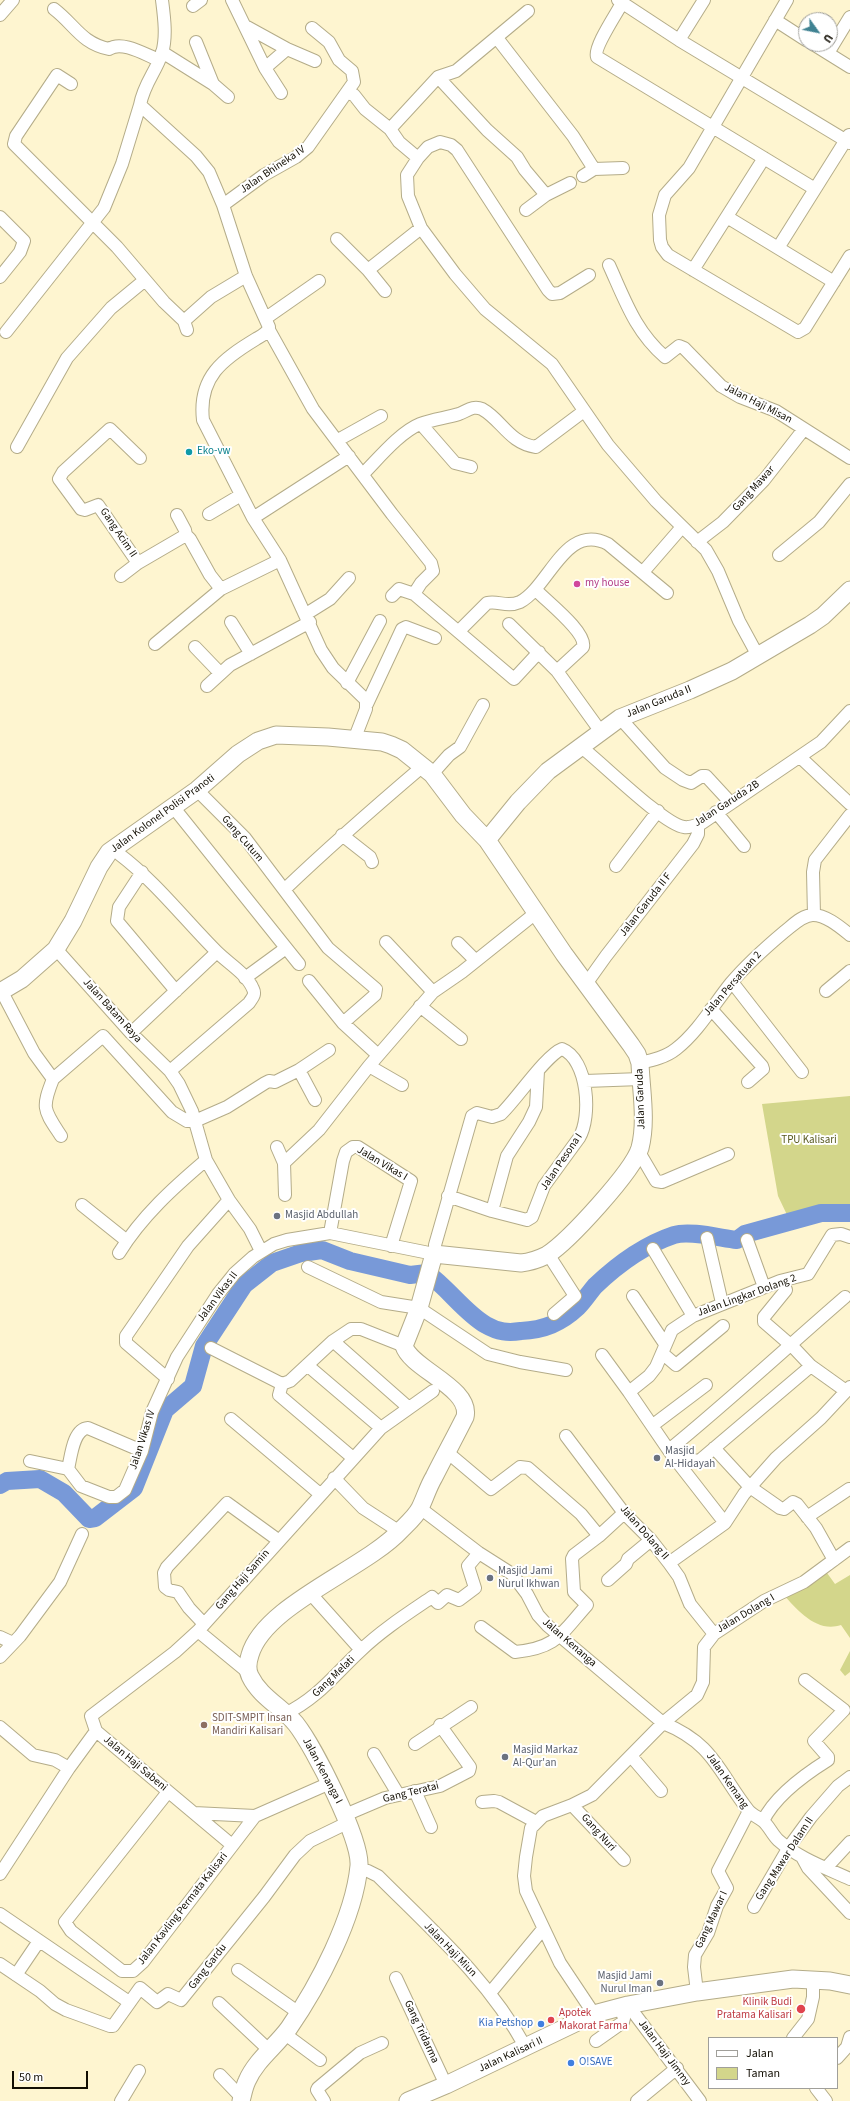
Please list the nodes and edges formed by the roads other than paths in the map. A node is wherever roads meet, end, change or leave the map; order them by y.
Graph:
1 (13, 0) edge
2 (162, 0) edge
3 (232, 0) edge
4 (704, 0) edge
5 (788, 0) edge
6 (620, 2) edge
7 (637, 5) edge
8 (54, 9) dead end
9 (528, 11) dead end
10 (0, 15) edge
11 (850, 17) edge
12 (775, 20) junction
13 (247, 27) junction
14 (312, 28) dead end
15 (798, 35) edge
16 (497, 38) junction
17 (679, 40) junction
18 (196, 42) dead end
19 (287, 49) junction
20 (828, 53) joint
21 (160, 56) junction
22 (315, 61) dead end
23 (850, 67) edge
24 (265, 68) junction
25 (438, 77) junction
26 (741, 78) junction
27 (71, 84) dead end
28 (213, 84) junction
29 (281, 93) dead end
30 (347, 93) junction
31 (228, 96) dead end
32 (140, 105) junction
33 (713, 128) junction
34 (390, 129) junction
35 (849, 139) edge
36 (418, 158) junction
37 (764, 158) junction
38 (623, 168) dead end
39 (594, 169) junction
40 (583, 176) dead end
41 (570, 183) dead end
42 (815, 189) junction
43 (546, 195) junction
44 (224, 204) junction
45 (526, 210) dead end
46 (727, 216) junction
47 (94, 223) junction
48 (3, 225) edge
49 (421, 228) junction
50 (337, 239) dead end
51 (778, 248) junction
52 (850, 256) edge
53 (609, 265) dead end
54 (368, 270) junction
55 (693, 270) junction
56 (589, 275) dead end
57 (246, 276) junction
58 (0, 277) edge
59 (145, 280) junction
60 (319, 281) dead end
61 (834, 282) junction
62 (385, 292) dead end
63 (268, 324) junction
64 (6, 332) dead end
65 (584, 411) junction
66 (381, 416) dead end
67 (421, 424) junction
68 (804, 429) junction
69 (338, 440) junction
70 (17, 446) dead end
71 (349, 456) junction
72 (140, 458) dead end
73 (850, 458) edge
74 (471, 467) dead end
75 (362, 474) junction
76 (850, 484) edge
77 (241, 495) junction
78 (209, 514) dead end
79 (177, 516) dead end
80 (253, 518) junction
81 (682, 527) junction
82 (186, 535) junction
83 (696, 542) junction
84 (779, 555) dead end
85 (280, 560) junction
86 (138, 563) junction
87 (643, 572) junction
88 (121, 576) dead end
89 (349, 578) dead end
90 (221, 588) junction
91 (536, 590) junction
92 (850, 590) edge
93 (667, 593) dead end
94 (414, 594) junction
95 (392, 596) dead end
96 (308, 618) junction
97 (380, 621) dead end
98 (231, 622) dead end
99 (509, 624) dead end
100 (459, 631) junction
101 (435, 638) dead end
102 (155, 644) dead end
103 (195, 647) dead end
104 (539, 652) junction
105 (251, 654) junction
106 (758, 656) junction
107 (557, 671) junction
108 (220, 673) junction
109 (347, 683) junction
110 (207, 686) dead end
111 (367, 704) junction
112 (483, 705) dead end
113 (850, 711) edge
114 (620, 718) junction
115 (601, 732) junction
116 (354, 740) junction
117 (580, 746) junction
118 (800, 758) junction
119 (428, 770) junction
120 (197, 790) junction
121 (730, 802) junction
122 (850, 804) edge
123 (174, 808) junction
124 (658, 812) junction
125 (716, 812) junction
126 (850, 815) edge
127 (698, 824) junction
128 (342, 835) junction
129 (488, 840) junction
130 (744, 846) dead end
131 (119, 854) dead end
132 (372, 862) dead end
133 (616, 866) dead end
134 (142, 872) junction
135 (285, 889) junction
136 (537, 912) junction
137 (814, 915) junction
138 (850, 935) edge
139 (386, 942) dead end
140 (458, 943) dead end
141 (286, 948) junction
142 (56, 949) junction
143 (217, 952) junction
144 (475, 960) junction
145 (299, 964) dead end
146 (850, 971) edge
147 (245, 978) junction
148 (309, 981) dead end
149 (732, 982) junction
150 (586, 984) junction
151 (176, 991) junction
152 (826, 991) dead end
153 (1, 992) edge
154 (433, 992) junction
155 (420, 1006) junction
156 (711, 1009) junction
157 (343, 1023) junction
158 (131, 1033) junction
159 (462, 1039) dead end
160 (329, 1050) dead end
161 (378, 1055) junction
162 (369, 1066) junction
163 (299, 1070) junction
164 (170, 1071) junction
165 (538, 1071) junction
166 (640, 1071) junction
167 (802, 1072) dead end
168 (53, 1079) junction
169 (585, 1081) junction
170 (748, 1082) dead end
171 (402, 1085) dead end
172 (315, 1100) dead end
173 (195, 1121) junction
174 (61, 1136) dead end
175 (277, 1147) dead end
176 (639, 1152) junction
177 (728, 1154) dead end
178 (206, 1160) junction
179 (284, 1163) junction
180 (285, 1195) dead end
181 (448, 1196) junction
182 (229, 1200) junction
183 (82, 1205) dead end
184 (492, 1211) junction
185 (330, 1233) junction
186 (850, 1237) edge
187 (707, 1238) dead end
188 (747, 1240) dead end
189 (127, 1241) junction
190 (391, 1246) junction
191 (653, 1249) dead end
192 (261, 1251) junction
193 (119, 1253) dead end
194 (548, 1254) junction
195 (432, 1261) junction
196 (308, 1267) dead end
197 (764, 1288) junction
198 (786, 1290) dead end
199 (633, 1296) dead end
200 (845, 1298) dead end
201 (722, 1304) junction
202 (419, 1308) junction
203 (554, 1314) dead end
204 (693, 1316) junction
205 (723, 1326) dead end
206 (333, 1341) junction
207 (790, 1344) junction
208 (404, 1346) junction
209 (211, 1348) dead end
210 (664, 1348) junction
211 (602, 1355) dead end
212 (307, 1365) junction
213 (811, 1366) junction
214 (566, 1370) dead end
215 (168, 1379) junction
216 (282, 1384) junction
217 (706, 1385) dead end
218 (848, 1389) edge
219 (433, 1391) dead end
220 (629, 1392) junction
221 (409, 1408) junction
222 (231, 1419) dead end
223 (653, 1425) junction
224 (381, 1428) junction
225 (566, 1436) dead end
226 (714, 1448) junction
227 (669, 1450) junction
228 (142, 1451) junction
229 (447, 1452) junction
230 (353, 1458) junction
231 (30, 1461) dead end
232 (679, 1464) junction
233 (68, 1470) junction
234 (334, 1478) junction
235 (750, 1487) junction
236 (849, 1489) edge
237 (320, 1494) junction
238 (420, 1508) junction
239 (624, 1513) junction
240 (807, 1517) junction
241 (725, 1523) junction
242 (400, 1532) junction
243 (82, 1534) dead end
244 (599, 1536) junction
245 (278, 1540) junction
246 (651, 1540) junction
247 (850, 1548) edge
248 (479, 1553) junction
249 (834, 1560) junction
250 (670, 1563) junction
251 (608, 1580) dead end
252 (310, 1593) junction
253 (201, 1627) junction
254 (481, 1627) dead end
255 (714, 1634) junction
256 (560, 1636) junction
257 (0, 1637) edge
258 (13, 1643) junction
259 (361, 1650) junction
260 (0, 1657) edge
261 (249, 1673) junction
262 (805, 1680) dead end
263 (847, 1706) edge
264 (471, 1707) dead end
265 (285, 1714) junction
266 (663, 1723) junction
267 (440, 1725) junction
268 (0, 1727) edge
269 (96, 1731) junction
270 (415, 1744) dead end
271 (374, 1754) dead end
272 (631, 1756) junction
273 (69, 1768) junction
274 (850, 1777) edge
275 (330, 1783) junction
276 (415, 1790) junction
277 (661, 1791) dead end
278 (168, 1792) junction
279 (398, 1794) junction
280 (482, 1802) dead end
281 (572, 1805) junction
282 (749, 1811) junction
283 (194, 1813) junction
284 (255, 1816) junction
285 (346, 1819) junction
286 (763, 1821) junction
287 (536, 1822) junction
288 (431, 1827) dead end
289 (850, 1842) edge
290 (232, 1845) junction
291 (790, 1847) junction
292 (802, 1857) junction
293 (624, 1860) dead end
294 (361, 1863) junction
295 (826, 1868) junction
296 (0, 1874) edge
297 (850, 1879) edge
298 (754, 1907) dead end
299 (850, 1912) edge
300 (0, 1914) edge
301 (543, 1929) junction
302 (39, 1941) junction
303 (0, 1964) edge
304 (238, 1970) dead end
305 (16, 1975) junction
306 (396, 1978) dead end
307 (813, 1979) junction
308 (850, 1985) edge
309 (697, 1992) junction
310 (490, 1993) junction
311 (129, 2002) junction
312 (219, 2003) dead end
313 (624, 2006) junction
314 (299, 2013) junction
315 (594, 2014) junction
316 (285, 2034) junction
317 (850, 2036) edge
318 (794, 2037) edge
319 (596, 2041) dead end
320 (382, 2043) dead end
321 (526, 2048) junction
322 (269, 2050) junction
323 (838, 2057) edge
324 (320, 2060) dead end
325 (677, 2068) junction
326 (139, 2071) dead end
327 (220, 2075) dead end
328 (446, 2085) junction
329 (817, 2089) edge
330 (242, 2099) edge
331 (122, 2101) edge
332 (324, 2101) edge
333 (408, 2101) edge
334 (637, 2101) edge
335 (700, 2101) edge
336 (826, 2101) edge

1 - 10 street
2 - 21 street
3 - 13 street
4 - 17 street
5 - 12 street
6 - 7 street
6 - 33 street
7 - 17 street
8 - 21 street
9 - 16 street
11 - 20 street
12 - 15 street
12 - 26 street
13 - 19 street
13 - 24 street
14 - 30 street, Jalan Bhineka IV
16 - 25 street
16 - 39 street
17 - 26 street
18 - 28 street
19 - 22 street
19 - 24 street
20 - 23 street
21 - 28 street
21 - 32 street
24 - 29 street
25 - 34 street
25 - 43 street
26 - 33 street
26 - 35 street
27 - 47 street
28 - 31 street
30 - 34 street
30 - 44 street, Jalan Bhineka IV
32 - 44 street
32 - 47 street
33 - 37 street
33 - 55 street
34 - 36 street
35 - 42 street
36 - 49 street
36 - 56 street
37 - 42 street
37 - 46 street
38 - 39 street
39 - 40 street
41 - 43 street
42 - 51 street
43 - 45 street
44 - 57 street
46 - 51 street
46 - 55 street
47 - 59 street
47 - 64 street
48 - 58 street
49 - 54 street
49 - 65 street
50 - 54 street
51 - 61 street
52 - 61 street
53 - 68 street, Jalan Haji Misan
54 - 62 street
55 - 61 street
57 - 59 street
57 - 63 street
59 - 70 street
60 - 63 street
63 - 69 street
63 - 77 street
65 - 67 street
65 - 81 street
66 - 69 street
67 - 74 street
67 - 75 street
68 - 73 street, Jalan Haji Misan
68 - 83 street, Gang Mawar
69 - 71 street
71 - 75 street
71 - 80 street
72 - 86 street, Gang Acim II
75 - 94 street
76 - 84 street
77 - 78 street
77 - 80 street
79 - 82 street
80 - 85 street
81 - 83 street
81 - 87 street
82 - 86 street, Gang Acim II
82 - 90 street
83 - 106 street
85 - 90 street
85 - 96 street
86 - 88 street
87 - 91 street
87 - 93 street
89 - 96 street
90 - 102 street
91 - 100 street
91 - 107 street
92 - 106 street, Jalan Garuda II
94 - 95 street
94 - 100 street
96 - 105 street
96 - 109 street
97 - 109 street
98 - 105 street
99 - 104 street
100 - 104 street
101 - 111 street
103 - 108 street
104 - 107 street
105 - 108 street
106 - 114 street, Jalan Garuda II
107 - 115 street
108 - 110 street
109 - 111 street
111 - 116 street
112 - 119 street
113 - 118 street, Jalan Garuda 2B
114 - 115 street, Jalan Garuda II
114 - 121 street
115 - 117 street, Jalan Garuda II
116 - 119 street, Jalan Kolonel Polisi Pranoti
116 - 120 street, Jalan Kolonel Polisi Pranoti
117 - 124 street, Jalan Garuda 2B
117 - 129 street, Jalan Garuda II
118 - 121 street, Jalan Garuda 2B
118 - 122 street
119 - 128 street
119 - 129 street, Jalan Kolonel Polisi Pranoti
120 - 123 street, Jalan Kolonel Polisi Pranoti
120 - 135 street, Gang Cutum
121 - 125 street, Jalan Garuda 2B
123 - 141 street
123 - 142 street, Jalan Kolonel Polisi Pranoti
124 - 127 street, Jalan Garuda 2B
124 - 133 street
125 - 127 street, Jalan Garuda 2B
125 - 130 street
126 - 137 street
127 - 150 street, Jalan Garuda II F
128 - 132 street
128 - 135 street
129 - 136 street, Jalan Garuda
131 - 134 street
134 - 143 street
134 - 151 street
135 - 157 street, Gang Cutum
136 - 144 street
136 - 150 street, Jalan Garuda
137 - 138 street
137 - 149 street, Jalan Persatuan 2
139 - 154 street
140 - 144 street
141 - 145 street
141 - 147 street
142 - 153 street, Jalan Kolonel Polisi Pranoti
142 - 158 street, Jalan Batam Raya
143 - 147 street
143 - 151 street
144 - 154 street
146 - 152 street
147 - 164 street
148 - 157 street
149 - 156 street, Jalan Persatuan 2
149 - 167 street
150 - 166 street, Jalan Garuda
151 - 158 street
153 - 168 street
154 - 155 street
155 - 159 street
155 - 161 street
156 - 166 street, Jalan Persatuan 2
156 - 170 street
157 - 161 street
158 - 164 street, Jalan Batam Raya
160 - 163 street
161 - 162 street
162 - 171 street
162 - 179 street
163 - 172 street
163 - 173 street
164 - 173 street, Jalan Batam Raya
165 - 169 street, Jalan Pesona I
165 - 181 street
165 - 184 street
166 - 169 street, Jalan Persatuan 2
166 - 176 street, Jalan Garuda
168 - 173 street
168 - 174 street
169 - 184 street, Jalan Pesona I
173 - 178 street, Jalan Batam Raya
175 - 179 street
176 - 177 street
176 - 194 street, Jalan Garuda
178 - 182 street, Jalan Batam Raya
178 - 189 street
179 - 180 street
181 - 184 street, Jalan Pesona I
181 - 195 street
182 - 192 street, Jalan Batam Raya
182 - 215 street
183 - 189 street
185 - 190 street, Jalan Vikas II
185 - 190 street, Jalan Vikas I
185 - 192 street, Jalan Vikas II
186 - 197 street, Jalan Lingkar Dolang 2
187 - 201 street
188 - 197 street
189 - 193 street
190 - 195 street, Jalan Vikas II
191 - 204 street
192 - 215 street, Jalan Vikas II
194 - 195 street, Jalan Garuda
194 - 203 street
195 - 202 street
196 - 202 street
197 - 201 street, Jalan Lingkar Dolang 2
198 - 207 street
199 - 210 street
200 - 207 street
201 - 204 street, Jalan Lingkar Dolang 2
202 - 208 street
202 - 214 street
204 - 210 street, Jalan Lingkar Dolang 2
205 - 210 street
206 - 208 street
206 - 212 street
206 - 221 street
207 - 213 street
207 - 227 street
208 - 229 street
209 - 216 street
210 - 220 street, Jalan Lingkar Dolang 2
211 - 220 street
212 - 216 street
212 - 224 street
213 - 218 street
213 - 226 street
215 - 228 street, Jalan Vikas IV
216 - 230 street
217 - 223 street
218 - 235 street
219 - 221 street, Gang Haji Samin
220 - 223 street
221 - 224 street, Gang Haji Samin
222 - 237 street
223 - 227 street
224 - 230 street, Gang Haji Samin
225 - 239 street, Jalan Dolang II
226 - 232 street
226 - 235 street
227 - 232 street
228 - 233 street
228 - 233 street, Jalan Vikas IV
229 - 238 street
229 - 244 street
230 - 234 street, Gang Haji Samin
231 - 233 street
232 - 241 street
234 - 237 street, Gang Haji Samin
234 - 242 street
235 - 240 street
235 - 241 street
236 - 240 street
237 - 245 street, Gang Haji Samin
238 - 242 street
238 - 248 street, Jalan Kenanga
239 - 244 street
239 - 246 street, Jalan Dolang II
240 - 249 street
241 - 250 street
242 - 252 street
243 - 258 street
244 - 256 street
245 - 253 street, Gang Haji Samin
245 - 253 street
246 - 250 street, Jalan Dolang II
246 - 251 street
247 - 249 street, Jalan Dolang I
248 - 256 street, Jalan Kenanga
248 - 259 street, Gang Melati
249 - 255 street, Jalan Dolang I
250 - 255 street, Jalan Dolang II
252 - 259 street
252 - 261 street
253 - 261 street
253 - 269 street, Gang Haji Samin
254 - 256 street
255 - 266 street, Jalan Dolang I
256 - 266 street, Jalan Kenanga
257 - 258 street
258 - 260 street
259 - 265 street, Gang Melati
261 - 265 street, Jalan Kenanga I
262 - 263 street
263 - 286 street
264 - 267 street
265 - 275 street, Jalan Kenanga I
266 - 272 street
266 - 282 street, Jalan Kemang
267 - 270 street
267 - 276 street, Gang Teratai
268 - 273 street
269 - 273 street, Jalan Haji Sabeni
269 - 278 street, Jalan Haji Sabeni
271 - 279 street
272 - 277 street
272 - 281 street
273 - 296 street, Jalan Haji Sabeni
274 - 291 street, Gang Mawar Dalam II
275 - 284 street
275 - 285 street, Jalan Kenanga I
276 - 279 street, Gang Teratai
276 - 288 street
278 - 283 street, Jalan Haji Sabeni
278 - 290 street, Jalan Kavling Permata Kalisari
279 - 285 street, Gang Teratai
280 - 287 street
281 - 287 street
281 - 293 street, Gang Nuri
282 - 286 street, Jalan Kemang
282 - 309 street, Gang Mawar I
283 - 284 street
283 - 290 street, Jalan Haji Sabeni
284 - 290 street, Jalan Kavling Permata Kalisari
285 - 294 street, Jalan Kenanga I
285 - 311 street, Gang Gardu
286 - 291 street, Jalan Kemang
287 - 301 street
289 - 295 street
291 - 292 street, Jalan Kemang
291 - 298 street, Gang Mawar Dalam II
292 - 295 street, Jalan Kemang
292 - 299 street
294 - 310 street, Jalan Haji Miun
294 - 314 street
295 - 297 street, Jalan Kemang
300 - 302 street
301 - 310 street
301 - 315 street
302 - 305 street
302 - 311 street
303 - 305 street
304 - 314 street
305 - 311 street, Gang Gardu
306 - 328 street, Gang Tridarma
307 - 308 street, Jalan Kalisari II
307 - 309 street, Jalan Kalisari II
307 - 318 street
309 - 313 street, Jalan Kalisari II
310 - 321 street, Jalan Haji Miun
312 - 322 street
313 - 315 street, Jalan Kalisari II
313 - 319 street
313 - 325 street, Jalan Haji Jimmy
314 - 316 street
315 - 321 street, Jalan Kalisari II
316 - 322 street
316 - 324 street
317 - 323 street
320 - 332 street
321 - 328 street, Jalan Kalisari II
322 - 330 street
325 - 334 street
325 - 335 street, Jalan Haji Jimmy
326 - 331 street
327 - 330 street
328 - 333 street, Jalan Kalisari II
329 - 336 street

